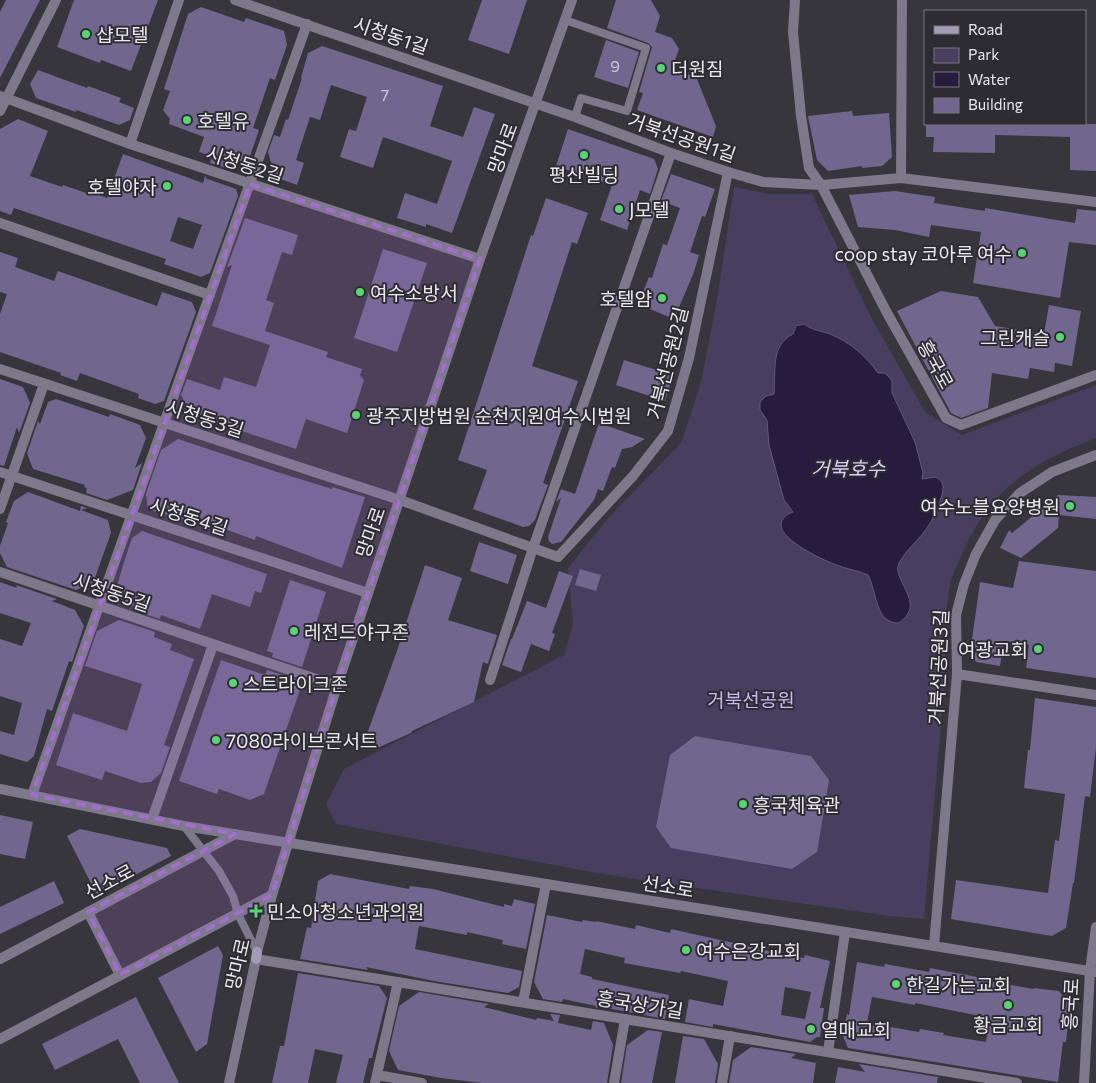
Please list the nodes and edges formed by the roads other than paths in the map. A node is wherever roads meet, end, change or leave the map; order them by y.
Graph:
1 (56, 0) edge
2 (179, 0) edge
3 (235, 0) edge
4 (572, 0) edge
5 (794, 0) edge
6 (902, 0) edge
7 (565, 20) junction
8 (307, 24) junction
9 (3, 98) edge
10 (536, 104) junction
11 (0, 111) edge
12 (575, 117) junction
13 (130, 144) junction
14 (671, 153) junction
15 (728, 172) junction
16 (901, 178) junction
17 (250, 184) junction
18 (821, 185) junction
19 (1096, 202) edge
20 (0, 223) edge
21 (480, 259) junction
22 (210, 295) junction
23 (0, 369) edge
24 (1096, 375) edge
25 (44, 384) junction
26 (164, 423) junction
27 (1096, 455) edge
28 (0, 472) edge
29 (12, 476) junction
30 (400, 500) junction
31 (0, 509) edge
32 (130, 516) junction
33 (533, 548) junction
34 (0, 572) edge
35 (368, 592) junction
36 (98, 605) junction
37 (213, 645) junction
38 (957, 674) junction
39 (490, 680) dead end
40 (337, 686) junction
41 (1096, 695) edge
42 (0, 789) edge
43 (32, 795) junction
44 (152, 819) junction
45 (184, 826) junction
46 (235, 834) junction
47 (288, 842) junction
48 (203, 851) junction
49 (546, 884) junction
50 (272, 895) junction
51 (88, 912) junction
52 (238, 914) junction
53 (1096, 927) edge
54 (845, 932) junction
55 (934, 946) junction
56 (257, 955) junction
57 (0, 958) edge
58 (1093, 972) edge
59 (120, 975) junction
60 (398, 982) junction
61 (523, 1002) junction
62 (625, 1019) junction
63 (730, 1036) junction
64 (0, 1039) edge
65 (828, 1052) junction
66 (376, 1079) edge
67 (985, 1080) edge
68 (229, 1083) edge
69 (422, 1083) edge
70 (614, 1083) edge
71 (722, 1083) edge
72 (1017, 1083) edge
73 (1084, 1083) edge

1 - 9 street
2 - 13 street
3 - 8 street, 시청동1길
4 - 7 street, 망마로
5 - 18 street
6 - 16 street
7 - 10 street, 망마로
7 - 12 lane
8 - 10 street, 시청동1길
8 - 17 street
9 - 11 street
9 - 13 street, 시청동2길
10 - 12 street, 거북선공원1길
10 - 21 street, 망마로
12 - 14 street, 거북선공원1길
13 - 17 street, 시청동2길
14 - 15 street, 거북선공원1길
14 - 33 street
15 - 18 street, 거북선공원1길
15 - 33 street, 거북선공원2길
16 - 18 street, 거북선공원1길
16 - 19 street, 거북선공원1길
17 - 21 street, 시청동2길
17 - 22 street
18 - 24 street, 흥국로
20 - 22 street
21 - 30 street, 망마로
22 - 26 street
23 - 25 street, 시청동3길
25 - 26 street, 시청동3길
25 - 29 street
26 - 30 street, 시청동3길
26 - 32 street
27 - 38 street, 거북선공원3길
28 - 29 street, 시청동4길
29 - 31 street
29 - 32 street, 시청동4길
30 - 33 street, 거북선공원2길
30 - 35 street, 망마로
32 - 35 street, 시청동4길
32 - 36 street
33 - 39 street
34 - 36 street, 시청동5길
35 - 40 street, 망마로
36 - 37 street, 시청동5길
36 - 43 street
37 - 40 street, 시청동5길
37 - 44 street
38 - 41 street
38 - 55 street, 거북선공원3길
40 - 47 street, 망마로
42 - 43 street, 선소로
43 - 44 street, 선소로
44 - 45 street, 선소로
45 - 46 street, 선소로
45 - 48 lane
46 - 47 street, 선소로
46 - 48 street, 선소로
47 - 49 street, 선소로
47 - 50 street, 망마로
48 - 51 street, 선소로
48 - 52 lane
49 - 54 street, 선소로
49 - 61 street
50 - 52 street
50 - 56 street, 망마로
51 - 57 street, 선소로
51 - 59 street
52 - 56 lane
52 - 59 street
53 - 58 street, 흥국로
54 - 55 street, 선소로
54 - 65 street
55 - 58 street, 선소로
56 - 60 street, 흥국상가길
56 - 68 street, 망마로
58 - 73 street, 흥국로
59 - 64 street
60 - 61 street, 흥국상가길
60 - 66 street
61 - 62 street, 흥국상가길
62 - 63 street, 흥국상가길
62 - 70 street
63 - 65 street, 흥국상가길
63 - 71 street
65 - 67 street, 흥국상가길
66 - 69 street
67 - 72 street, 흥국상가길

